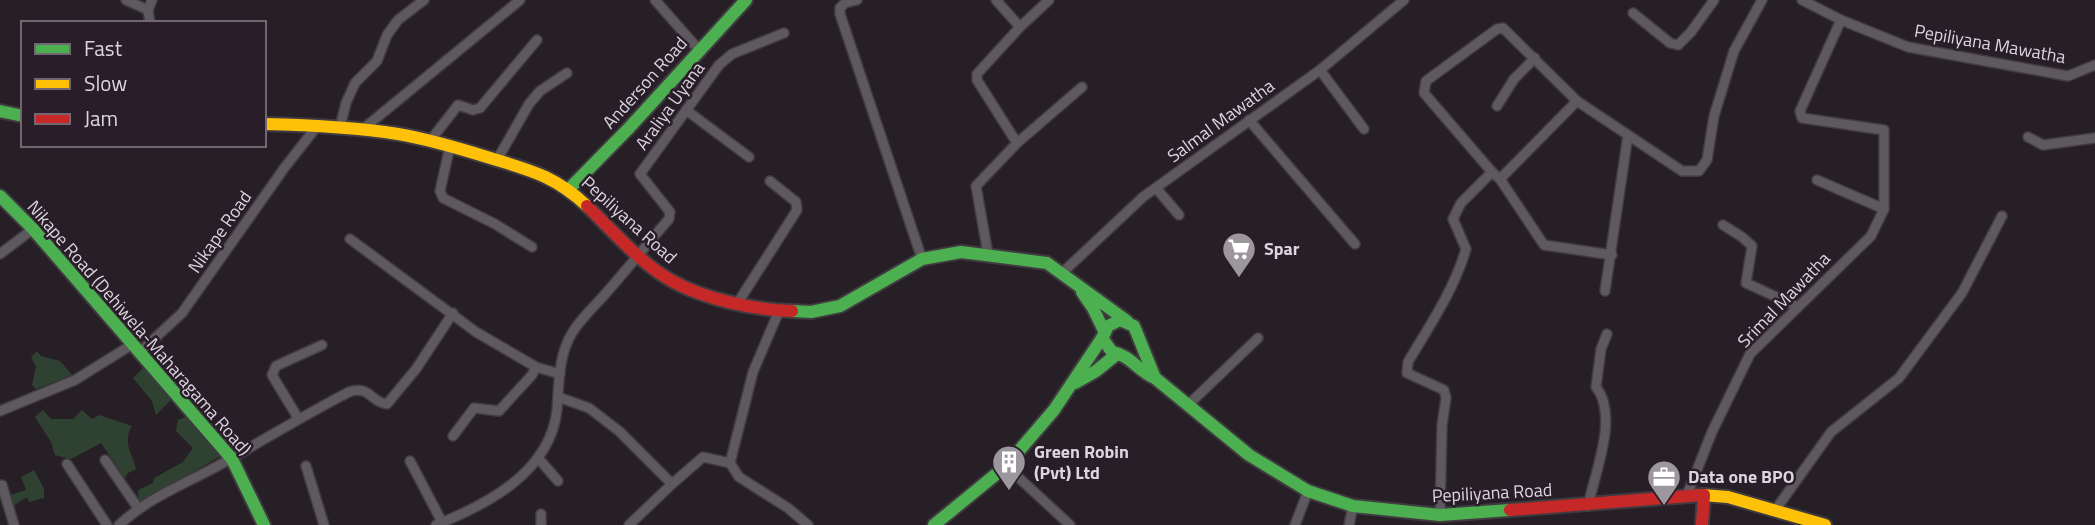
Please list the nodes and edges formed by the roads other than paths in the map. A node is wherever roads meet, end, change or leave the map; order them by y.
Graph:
1 (126, 0) edge
2 (424, 0) edge
3 (520, 0) edge
4 (655, 0) edge
5 (746, 0) edge
6 (857, 0) edge
7 (996, 0) edge
8 (1049, 0) edge
9 (1404, 0) edge
10 (1714, 0) edge
11 (1762, 0) edge
12 (1802, 0) edge
13 (150, 5) edge
14 (1633, 13) dead end
15 (1841, 20) junction
16 (1020, 27) junction
17 (784, 33) dead end
18 (537, 40) dead end
19 (699, 50) junction
20 (1535, 58) junction
21 (2095, 65) edge
22 (1320, 70) junction
23 (567, 73) dead end
24 (1082, 87) dead end
25 (1577, 101) junction
26 (1497, 106) dead end
27 (686, 110) junction
28 (0, 111) edge
29 (21, 116) edge
30 (1249, 120) junction
31 (266, 124) edge
32 (318, 125) junction
33 (340, 127) junction
34 (363, 129) junction
35 (1364, 129) dead end
36 (1628, 135) junction
37 (2028, 137) dead end
38 (2095, 138) edge
39 (430, 141) junction
40 (1017, 144) junction
41 (450, 146) junction
42 (749, 157) dead end
43 (497, 160) junction
44 (1492, 172) junction
45 (1500, 179) junction
46 (1817, 180) dead end
47 (770, 181) dead end
48 (1156, 188) junction
49 (569, 189) junction
50 (0, 196) edge
51 (1884, 209) junction
52 (1179, 215) dead end
53 (2002, 216) dead end
54 (1723, 225) dead end
55 (33, 229) junction
56 (350, 239) dead end
57 (1355, 244) dead end
58 (532, 247) dead end
59 (0, 254) edge
60 (637, 254) junction
61 (988, 254) junction
62 (1612, 255) junction
63 (922, 258) junction
64 (1062, 273) junction
65 (1077, 286) junction
66 (1605, 292) dead end
67 (737, 304) junction
68 (1796, 306) junction
69 (779, 311) junction
70 (453, 313) junction
71 (1127, 321) junction
72 (1138, 334) junction
73 (1607, 334) dead end
74 (1103, 335) junction
75 (1258, 338) dead end
76 (322, 345) dead end
77 (137, 348) junction
78 (1120, 354) junction
79 (536, 367) junction
80 (559, 374) junction
81 (1155, 378) junction
82 (1071, 385) junction
83 (558, 397) junction
84 (1187, 406) junction
85 (0, 411) edge
86 (298, 418) junction
87 (453, 436) dead end
88 (232, 459) junction
89 (105, 460) dead end
90 (539, 460) junction
91 (410, 461) dead end
92 (730, 463) junction
93 (67, 464) dead end
94 (306, 466) dead end
95 (1006, 466) junction
96 (558, 481) dead end
97 (672, 484) junction
98 (2, 485) dead end
99 (1308, 491) junction
100 (1687, 495) junction
101 (1704, 495) junction
102 (1353, 506) junction
103 (1588, 506) junction
104 (138, 508) junction
105 (1776, 509) junction
106 (541, 514) dead end
107 (1440, 515) junction
108 (439, 524) edge
109 (14, 525) edge
110 (107, 525) edge
111 (118, 525) edge
112 (264, 525) edge
113 (324, 525) edge
114 (541, 525) edge
115 (629, 525) edge
116 (808, 525) edge
117 (934, 525) edge
118 (1070, 525) edge
119 (1295, 525) edge
120 (1349, 525) edge
121 (1702, 525) edge
122 (1825, 525) edge

1 - 13 street
2 - 33 street
3 - 34 street
4 - 19 street
5 - 19 main road, Anderson Road
6 - 63 street
7 - 16 street
8 - 16 street
9 - 22 street, Salmal Mawatha
10 - 14 street
11 - 36 street
12 - 15 street, Pepiliyana Mawatha
15 - 21 street, Pepiliyana Mawatha
15 - 51 street, Srimal Mawatha
16 - 40 street
17 - 27 street, Araliya Uyana
18 - 39 street
19 - 49 main road, Anderson Road
20 - 25 street
20 - 26 street
20 - 44 street
22 - 30 street, Salmal Mawatha
22 - 35 street
23 - 43 street
24 - 40 street
25 - 36 street
25 - 45 street
27 - 42 street
27 - 60 street, Araliya Uyana
28 - 29 main road
30 - 48 street, Salmal Mawatha
30 - 57 street
31 - 32 main road, Pepiliyana Road
32 - 33 main road, Pepiliyana Road
32 - 77 street, Nikape Road
33 - 34 main road, Pepiliyana Road
34 - 39 main road, Pepiliyana Road
36 - 62 street
37 - 38 street
39 - 41 main road, Pepiliyana Road
40 - 61 street
41 - 43 main road, Pepiliyana Road
41 - 58 street
43 - 49 main road, Pepiliyana Road
44 - 45 street
44 - 107 street
45 - 62 street
46 - 51 street
47 - 67 street
48 - 52 street
48 - 64 street, Salmal Mawatha
49 - 60 main road, Pepiliyana Road
50 - 55 main road, Nikape Road (Dehiwela-Maharagama Road)
51 - 68 street, Srimal Mawatha
53 - 105 street
54 - 68 street
55 - 59 street
55 - 77 main road, Nikape Road (Dehiwela-Maharagama Road)
56 - 70 street
60 - 67 main road, Pepiliyana Road
60 - 80 street
61 - 63 main road, Pepiliyana Road
61 - 64 main road, Pepiliyana Road
62 - 66 street
63 - 69 main road, Pepiliyana Road
64 - 65 main road, Pepiliyana Road
65 - 71 main road
65 - 74 main road
67 - 69 main road, Pepiliyana Road
68 - 100 street, Srimal Mawatha
69 - 92 street
70 - 79 street
70 - 86 street
71 - 72 main road
71 - 74 main road
72 - 78 main road
72 - 81 main road
73 - 103 street
74 - 78 main road
74 - 82 main road
75 - 84 street
76 - 86 street
77 - 85 street, Nikape Road
77 - 88 main road, Nikape Road (Dehiwela-Maharagama Road)
78 - 81 main road, Pepiliyana Road
78 - 82 main road
79 - 80 street
79 - 87 street
80 - 83 street
81 - 84 main road, Pepiliyana Road
82 - 95 main road
83 - 90 street
83 - 97 street
84 - 99 main road, Pepiliyana Road
86 - 88 street
88 - 104 street
88 - 112 main road, Nikape Road (Dehiwela-Maharagama Road)
89 - 104 street
90 - 96 street
90 - 108 street
91 - 108 street
92 - 97 street
92 - 116 street
93 - 110 street
94 - 113 street
95 - 117 main road
95 - 118 street
97 - 115 street
98 - 109 street
99 - 102 main road, Pepiliyana Road
99 - 119 street
100 - 101 main road, Pepiliyana Road
100 - 103 main road, Pepiliyana Road
101 - 105 main road, Pepiliyana Road
101 - 121 main road
102 - 107 main road, Pepiliyana Road
102 - 120 street
103 - 107 main road, Pepiliyana Road
104 - 111 street
105 - 122 main road, Pepiliyana Road
106 - 114 street

